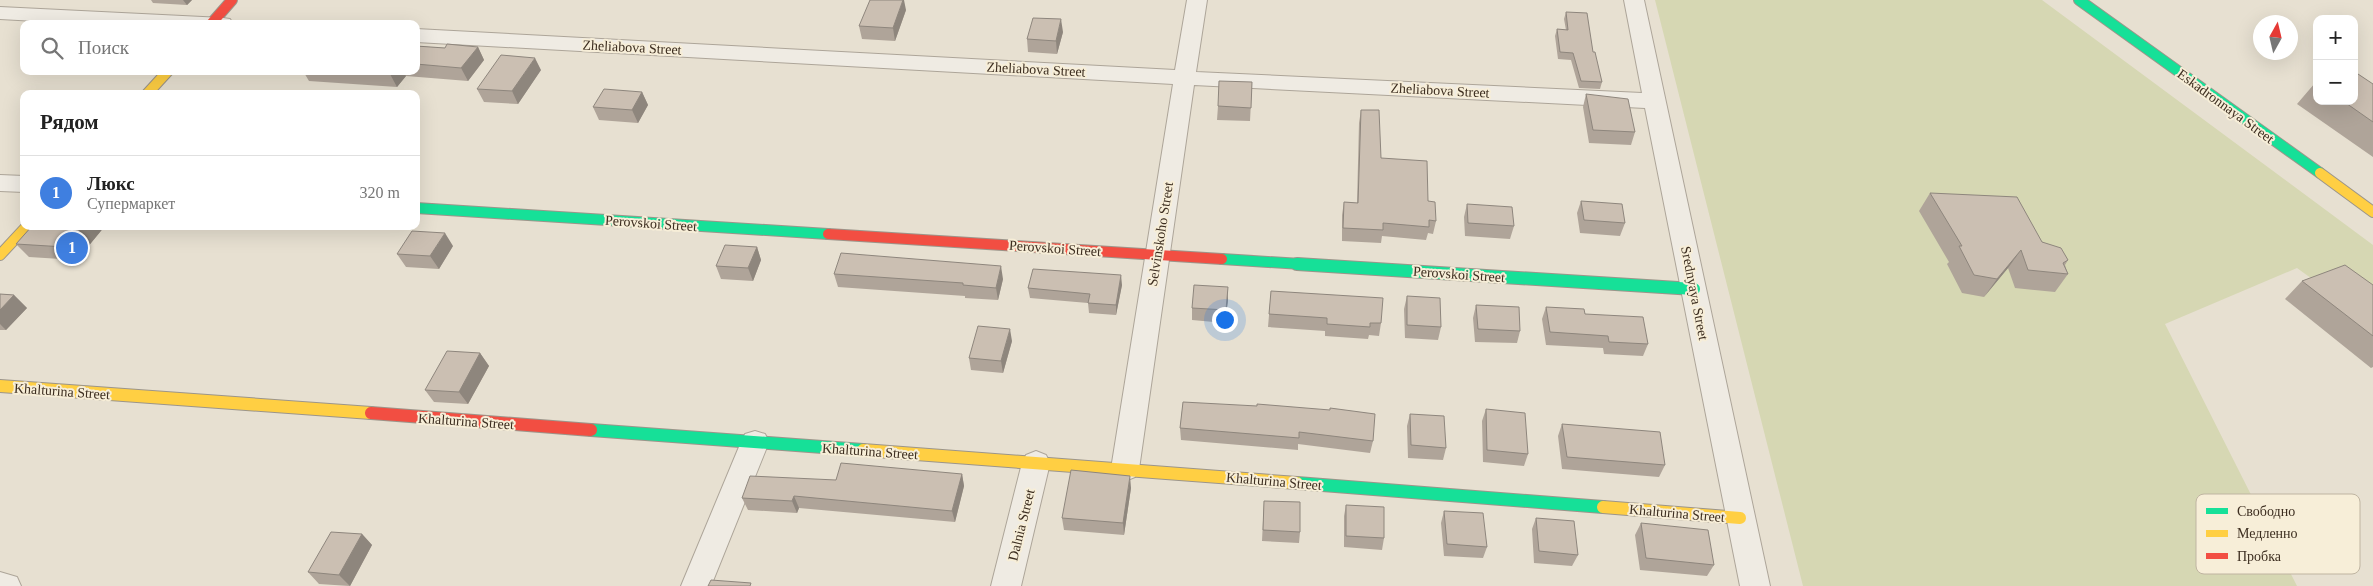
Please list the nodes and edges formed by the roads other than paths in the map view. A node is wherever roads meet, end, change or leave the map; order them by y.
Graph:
1 (232, 0) edge
2 (1197, 0) edge
3 (1634, 0) edge
4 (2079, 0) edge
5 (0, 12) edge
6 (153, 20) edge
7 (214, 20) edge
8 (420, 35) edge
9 (164, 75) edge
10 (1185, 78) junction
11 (151, 90) edge
12 (1656, 101) junction
13 (0, 183) edge
14 (20, 184) edge
15 (420, 208) edge
16 (2373, 212) edge
17 (23, 230) edge
18 (1156, 254) junction
19 (0, 255) edge
20 (1694, 289) junction
21 (0, 386) edge
22 (755, 442) junction
23 (1036, 463) junction
24 (1125, 469) junction
25 (1740, 518) junction
26 (0, 586) edge
27 (6, 586) edge
28 (696, 586) edge
29 (1006, 586) edge
30 (1755, 586) edge

1 - 7 street
2 - 10 street, Selvinskoho Street
3 - 12 street, Srednyaya Street
4 - 16 street, Eskadronnaya Street
5 - 6 street
8 - 10 street, Zheliabova Street
9 - 11 street
10 - 12 street, Zheliabova Street
10 - 18 street, Selvinskoho Street
12 - 20 street, Srednyaya Street
13 - 14 street
15 - 18 street, Perovskoi Street
17 - 19 street
18 - 20 street, Perovskoi Street
18 - 24 street, Selvinskoho Street
20 - 25 street, Srednyaya Street
21 - 22 street, Khalturina Street
22 - 23 street, Khalturina Street
22 - 28 street
23 - 24 street, Khalturina Street
23 - 29 street, Dalnia Street
24 - 25 street, Khalturina Street
25 - 30 street, Srednyaya Street
26 - 27 street

